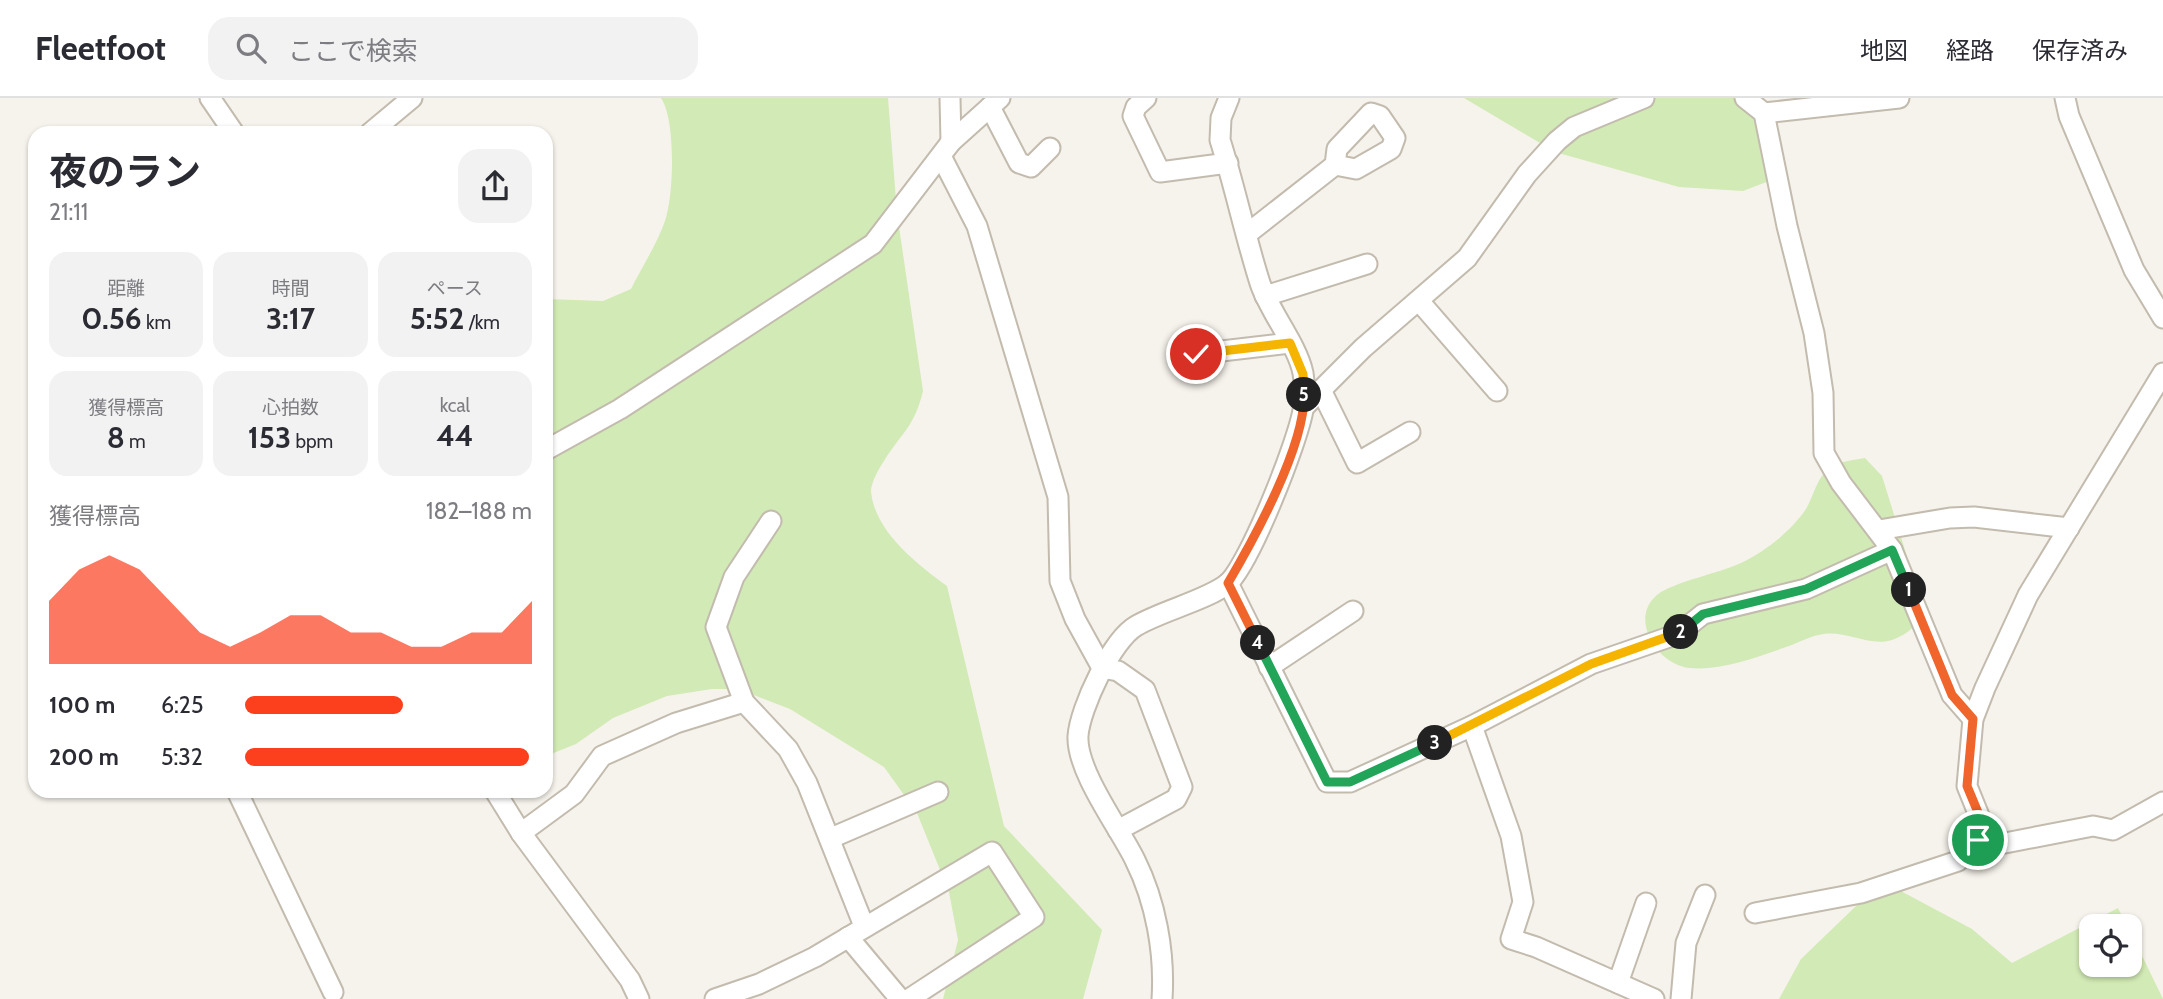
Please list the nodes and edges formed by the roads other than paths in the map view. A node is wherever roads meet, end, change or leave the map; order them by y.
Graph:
1 (210, 98) edge
2 (412, 98) edge
3 (950, 98) edge
4 (1146, 98) edge
5 (1229, 98) edge
6 (1644, 98) edge
7 (1745, 98) edge
8 (1899, 98) edge
9 (2065, 98) edge
10 (995, 103) edge
11 (1764, 113) junction
12 (229, 126) edge
13 (378, 126) edge
14 (1050, 148) dead end
15 (946, 150) junction
16 (1228, 163) junction
17 (1335, 165) dead end
18 (1247, 234) junction
19 (1367, 264) dead end
20 (1265, 296) junction
21 (1419, 301) junction
22 (2163, 318) edge
23 (1290, 343) junction
24 (1196, 354) dead end
25 (2163, 373) edge
26 (1321, 390) junction
27 (1497, 391) dead end
28 (1304, 407) junction
29 (1410, 432) dead end
30 (553, 446) edge
31 (771, 521) dead end
32 (2069, 528) junction
33 (1879, 530) junction
34 (1892, 550) junction
35 (1228, 583) junction
36 (1353, 611) dead end
37 (1269, 667) junction
38 (1102, 668) junction
39 (744, 702) junction
40 (1973, 719) junction
41 (1472, 726) junction
42 (938, 792) dead end
43 (240, 798) edge
44 (499, 798) edge
45 (2163, 802) edge
46 (1118, 830) junction
47 (1980, 832) junction
48 (521, 833) junction
49 (831, 838) junction
50 (1705, 895) dead end
51 (1646, 903) dead end
52 (1755, 913) dead end
53 (856, 932) junction
54 (1618, 983) junction
55 (332, 992) dead end
56 (639, 999) edge
57 (715, 999) edge
58 (900, 999) edge
59 (909, 999) edge
60 (1162, 999) edge
61 (1654, 999) edge
62 (1681, 999) edge

1 - 12 street
2 - 13 street
3 - 15 street
4 - 16 street
5 - 16 street
6 - 21 street
7 - 11 street
8 - 11 street
9 - 22 street
10 - 14 street
10 - 15 street
11 - 33 street
15 - 30 street
15 - 38 street
16 - 18 street
17 - 18 street
18 - 20 street
19 - 20 street
20 - 23 street
21 - 26 street
21 - 27 street
23 - 24 street
23 - 28 street
25 - 32 street
26 - 28 street
26 - 29 street
28 - 35 street
31 - 39 street
32 - 33 street
32 - 40 street
33 - 34 street
34 - 40 street
34 - 41 street
35 - 37 street
35 - 38 street
36 - 37 street
37 - 41 street
38 - 46 street
38 - 46 street
39 - 48 street
39 - 49 street
40 - 47 street
41 - 54 street
42 - 49 street
43 - 55 street
44 - 48 street
45 - 47 street
46 - 60 street
47 - 52 street
48 - 56 street
49 - 53 street
50 - 62 street
51 - 54 street
53 - 57 street
53 - 58 street
53 - 59 street
54 - 61 street

